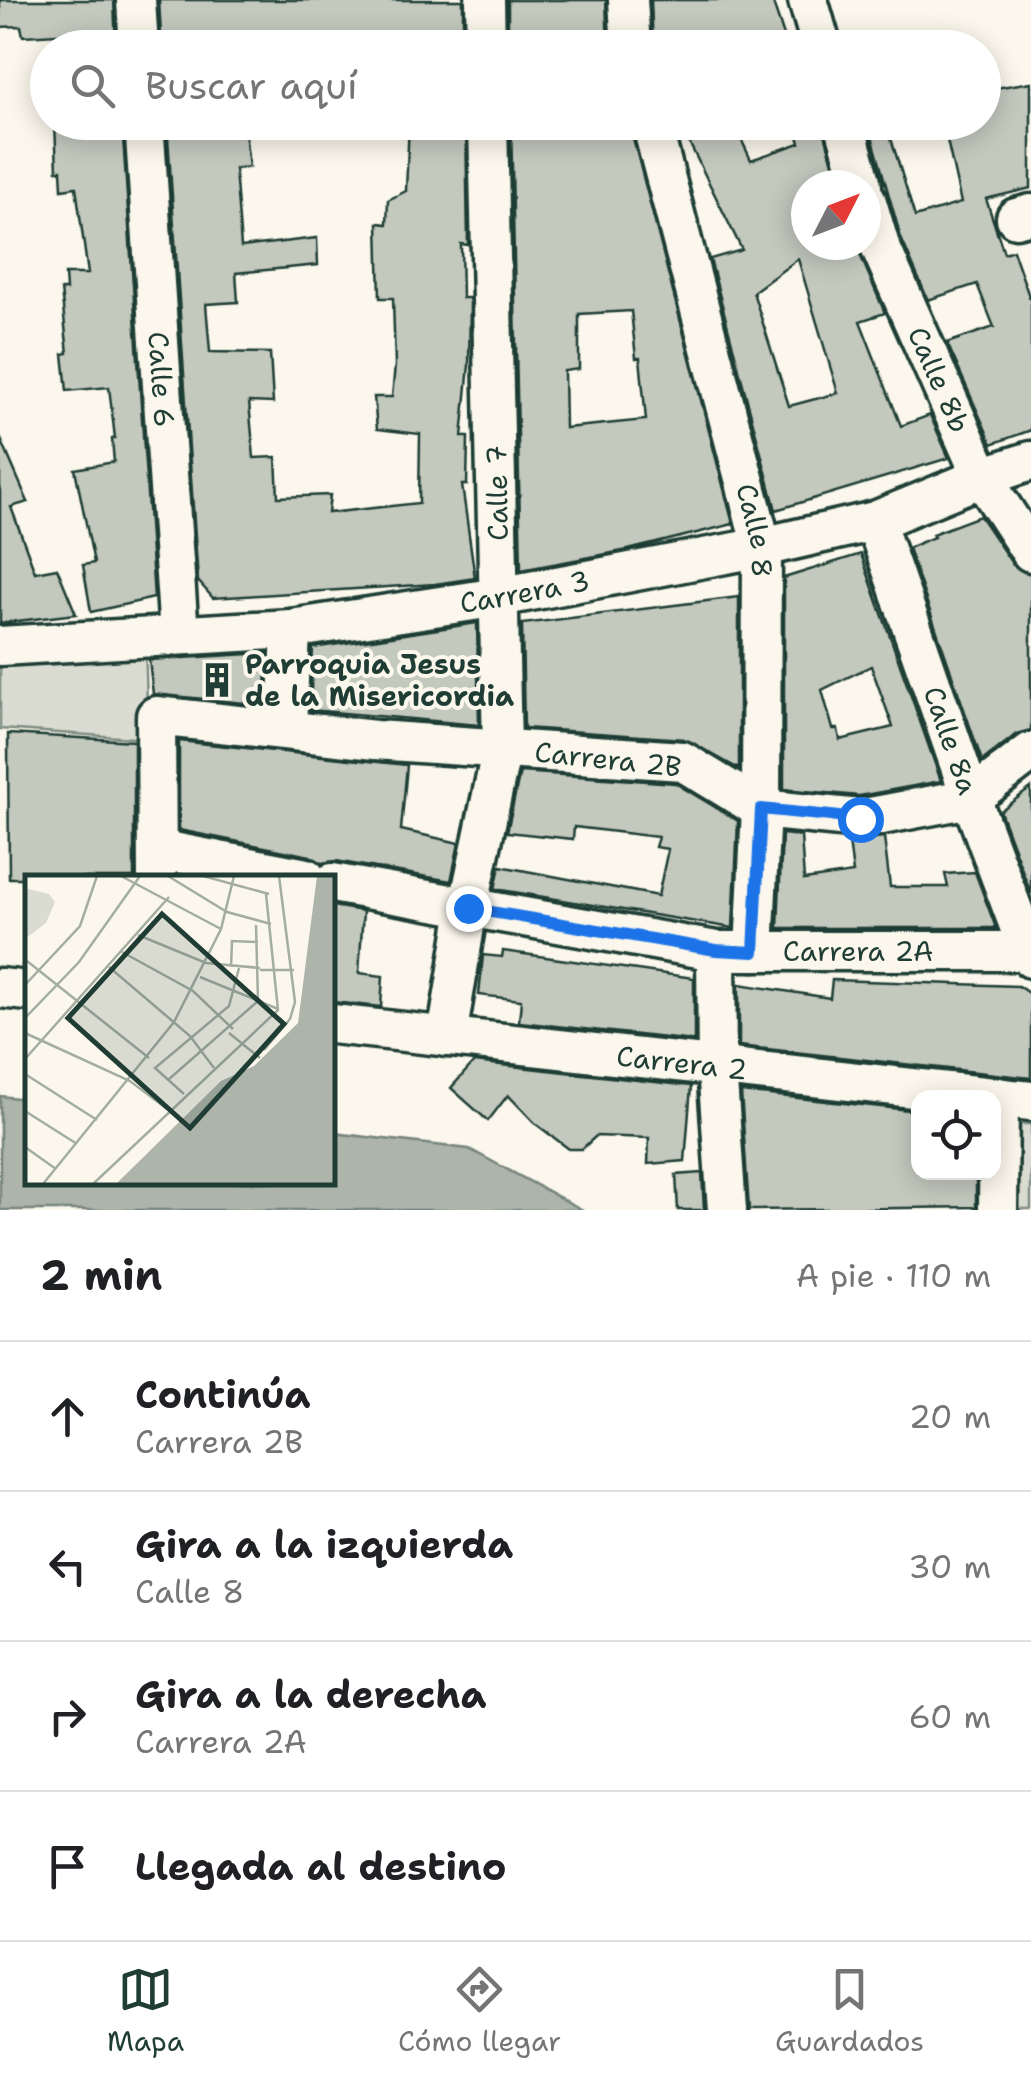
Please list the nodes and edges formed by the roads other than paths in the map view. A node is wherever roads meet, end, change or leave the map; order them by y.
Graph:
1 (136, 0) edge
2 (485, 0) edge
3 (628, 0) edge
4 (808, 0) edge
5 (138, 30) edge
6 (486, 30) edge
7 (630, 30) edge
8 (817, 30) edge
9 (145, 140) edge
10 (488, 140) edge
11 (656, 140) edge
12 (849, 140) edge
13 (858, 170) edge
14 (881, 248) edge
15 (1031, 461) edge
16 (982, 477) junction
17 (876, 521) junction
18 (762, 547) junction
19 (1031, 552) edge
20 (499, 597) junction
21 (291, 630) junction
22 (179, 634) junction
23 (0, 646) edge
24 (286, 729) junction
25 (502, 748) junction
26 (1031, 752) edge
27 (971, 798) junction
28 (761, 809) junction
29 (157, 864) edge
30 (274, 875) edge
31 (335, 883) edge
32 (468, 908) junction
33 (716, 950) junction
34 (754, 952) junction
35 (1030, 954) edge
36 (0, 988) edge
37 (25, 990) edge
38 (335, 1024) edge
39 (446, 1037) junction
40 (717, 1067) junction
41 (1015, 1099) edge
42 (727, 1210) edge
43 (998, 1210) edge

1 - 5 street
2 - 6 street
3 - 7 street
4 - 8 street
9 - 22 street, Calle 6
10 - 20 street, Calle 7
11 - 18 street, Calle 8
12 - 13 street
14 - 16 street, Calle 8b
15 - 16 street, Carrera 3
16 - 17 street, Carrera 3
16 - 19 street, Calle 8b
17 - 18 street, Carrera 3
17 - 27 street, Calle 8a
18 - 20 street, Carrera 3
18 - 28 street, Calle 8
20 - 21 street, Carrera 3
20 - 25 street, Calle 7
21 - 22 street, Carrera 3
21 - 24 street
22 - 23 street, Carrera 3
24 - 25 street, Carrera 2B
24 - 29 street, Carrera 2B
25 - 28 street, Carrera 2B
25 - 32 street, Calle 7
26 - 27 street, Carrera 2B
27 - 28 street, Carrera 2B
27 - 35 street, Calle 8a
28 - 34 street, Calle 8
29 - 30 street
31 - 32 street, Carrera 2A
32 - 33 street, Carrera 2A
32 - 39 street, Calle 7
33 - 34 street, Carrera 2A
33 - 40 street
34 - 35 street, Carrera 2A
36 - 37 street
38 - 39 street, Carrera 2
39 - 40 street, Carrera 2
40 - 41 street, Carrera 2
40 - 42 street
41 - 43 street

